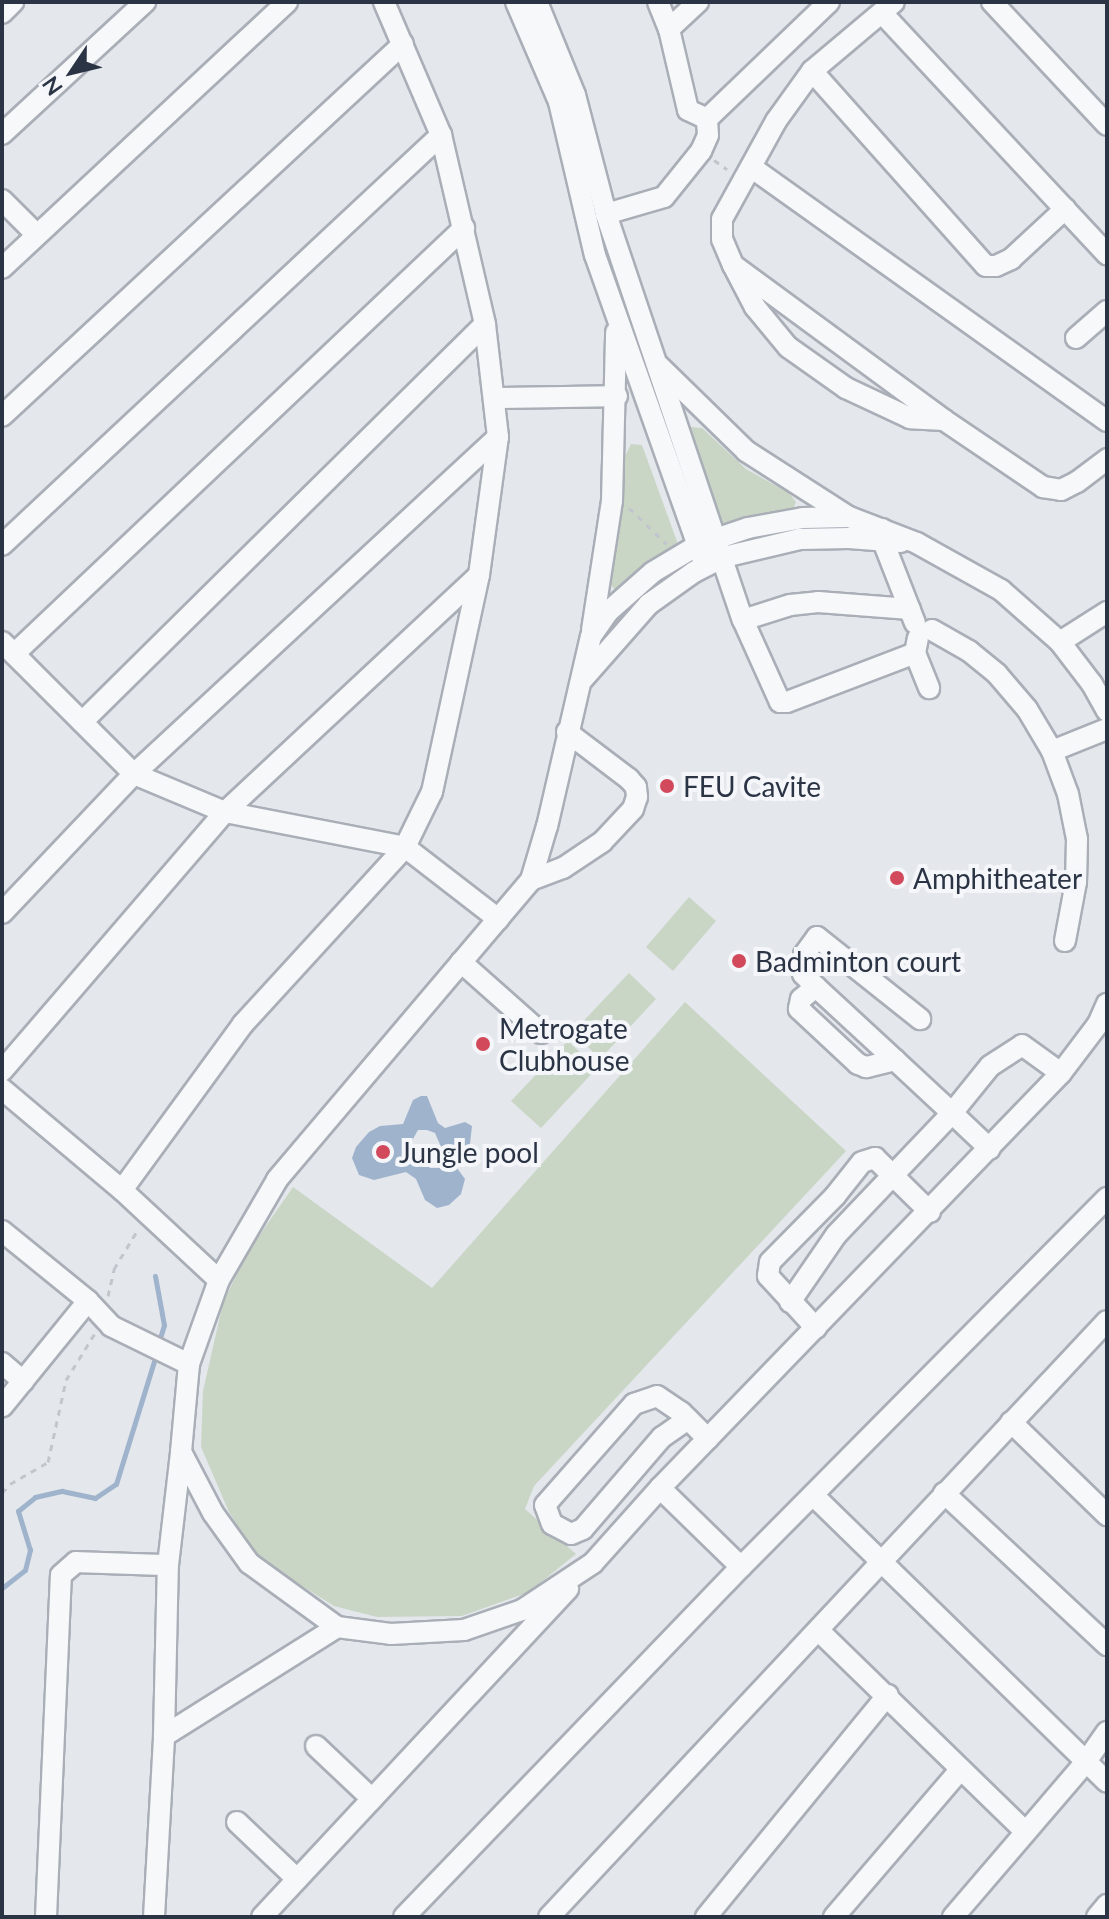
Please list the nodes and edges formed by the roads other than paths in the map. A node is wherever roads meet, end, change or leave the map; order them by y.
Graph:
1 (13, 2) edge
2 (145, 2) edge
3 (287, 2) edge
4 (384, 2) edge
5 (516, 2) edge
6 (537, 2) edge
7 (658, 2) edge
8 (698, 2) edge
9 (829, 2) edge
10 (992, 2) edge
11 (888, 8) edge
12 (2, 13) edge
13 (669, 29) junction
14 (403, 44) junction
15 (812, 71) junction
16 (707, 119) junction
17 (1107, 125) edge
18 (2, 134) edge
19 (441, 135) junction
20 (748, 174) junction
21 (2, 200) edge
22 (1065, 209) junction
23 (606, 214) junction
24 (464, 228) junction
25 (37, 235) junction
26 (1107, 254) edge
27 (733, 265) junction
28 (2, 268) edge
29 (1107, 311) edge
30 (616, 316) junction
31 (485, 324) junction
32 (1076, 338) dead end
33 (653, 359) junction
34 (617, 396) junction
35 (494, 398) junction
36 (2, 416) edge
37 (944, 420) junction
38 (1107, 421) edge
39 (498, 437) junction
40 (1107, 459) edge
41 (849, 517) junction
42 (883, 535) junction
43 (707, 541) junction
44 (2, 545) edge
45 (715, 561) junction
46 (479, 575) junction
47 (1107, 612) edge
48 (743, 620) junction
49 (918, 630) junction
50 (591, 636) junction
51 (1060, 642) junction
52 (8, 648) edge
53 (580, 682) junction
54 (929, 688) dead end
55 (1107, 711) edge
56 (82, 722) junction
57 (1107, 729) edge
58 (567, 732) junction
59 (1052, 751) junction
60 (134, 774) junction
61 (225, 812) junction
62 (405, 847) junction
63 (531, 880) junction
64 (2, 913) edge
65 (498, 919) junction
66 (1065, 941) dead end
67 (461, 962) junction
68 (1107, 1004) edge
69 (920, 1019) dead end
70 (1103, 1026) edge
71 (541, 1033) dead end
72 (2, 1071) edge
73 (1061, 1073) junction
74 (2, 1089) edge
75 (952, 1113) junction
76 (990, 1149) junction
77 (893, 1173) junction
78 (122, 1190) junction
79 (1107, 1198) edge
80 (930, 1212) junction
81 (2, 1231) edge
82 (219, 1280) junction
83 (88, 1301) junction
84 (790, 1302) junction
85 (816, 1328) junction
86 (1104, 1331) edge
87 (2, 1363) edge
88 (189, 1364) junction
89 (23, 1381) junction
90 (2, 1407) edge
91 (688, 1419) junction
92 (1011, 1422) junction
93 (708, 1439) junction
94 (181, 1452) junction
95 (660, 1488) junction
96 (944, 1493) junction
97 (814, 1496) junction
98 (1107, 1515) edge
99 (881, 1559) junction
100 (593, 1563) junction
101 (168, 1565) junction
102 (741, 1567) junction
103 (337, 1627) junction
104 (818, 1630) junction
105 (1107, 1645) edge
106 (888, 1695) junction
107 (1107, 1732) edge
108 (164, 1736) junction
109 (316, 1746) dead end
110 (1085, 1763) junction
111 (960, 1770) junction
112 (1107, 1782) edge
113 (372, 1799) junction
114 (237, 1822) dead end
115 (1024, 1830) junction
116 (297, 1879) junction
117 (1107, 1905) edge
118 (46, 1917) edge
119 (154, 1917) edge
120 (262, 1917) edge
121 (404, 1917) edge
122 (549, 1917) edge
123 (706, 1917) edge
124 (834, 1917) edge
125 (953, 1917) edge
126 (1097, 1917) edge

1 - 12 street
2 - 18 street
3 - 25 street
4 - 14 street
5 - 30 street
6 - 23 street
7 - 13 street
8 - 13 street
9 - 16 street
10 - 17 street
11 - 15 street
11 - 22 street
13 - 16 street
14 - 19 street
14 - 36 street
15 - 20 street
15 - 22 street
16 - 23 street
19 - 24 street
19 - 44 street
20 - 27 street
20 - 38 street
21 - 25 street
22 - 26 street
23 - 33 street
24 - 31 street
24 - 52 street
25 - 28 street
27 - 37 street
27 - 37 street
29 - 32 street
30 - 34 street
30 - 43 street
31 - 35 street
31 - 56 street
33 - 41 street
33 - 43 street
34 - 35 street
34 - 50 street
35 - 39 street
37 - 40 street
39 - 46 street
39 - 60 street
41 - 42 street
41 - 43 street
42 - 45 street
42 - 49 street
42 - 51 street
43 - 45 street
43 - 50 street
45 - 48 street
45 - 53 street
46 - 61 street
46 - 62 street
47 - 51 street
48 - 49 street
48 - 49 street
49 - 54 street
49 - 59 street
50 - 53 street
51 - 55 street
52 - 56 street
53 - 58 street
56 - 60 street
57 - 59 street
58 - 63 street
58 - 63 street
59 - 66 street
60 - 61 street
60 - 64 street
61 - 62 street
61 - 72 street
62 - 65 street
62 - 78 street
63 - 65 street
65 - 67 street
67 - 71 street
67 - 82 street
68 - 70 street
69 - 75 street
70 - 73 street
73 - 75 street
73 - 76 street
74 - 78 street
75 - 76 street
75 - 77 street
76 - 80 street
77 - 80 street
77 - 84 street
77 - 84 street
78 - 82 street
79 - 97 street
80 - 85 street
81 - 83 street
82 - 88 street
83 - 88 street
83 - 89 street
84 - 85 street
85 - 93 street
86 - 92 street
87 - 89 street
88 - 94 street
89 - 90 street
91 - 91 street
91 - 93 street
92 - 96 street
92 - 98 street
93 - 95 street
94 - 101 street
94 - 103 street
95 - 100 street
95 - 102 street
96 - 99 street
96 - 105 street
97 - 99 street
97 - 102 street
99 - 104 street
99 - 110 street
100 - 103 street
100 - 113 street
101 - 108 street
101 - 118 street
102 - 121 street
103 - 108 street
104 - 106 street
104 - 122 street
106 - 111 street
106 - 123 street
107 - 110 street
108 - 119 street
109 - 113 street
110 - 112 street
110 - 115 street
111 - 115 street
111 - 124 street
113 - 116 street
114 - 116 street
115 - 125 street
116 - 120 street
117 - 126 street

